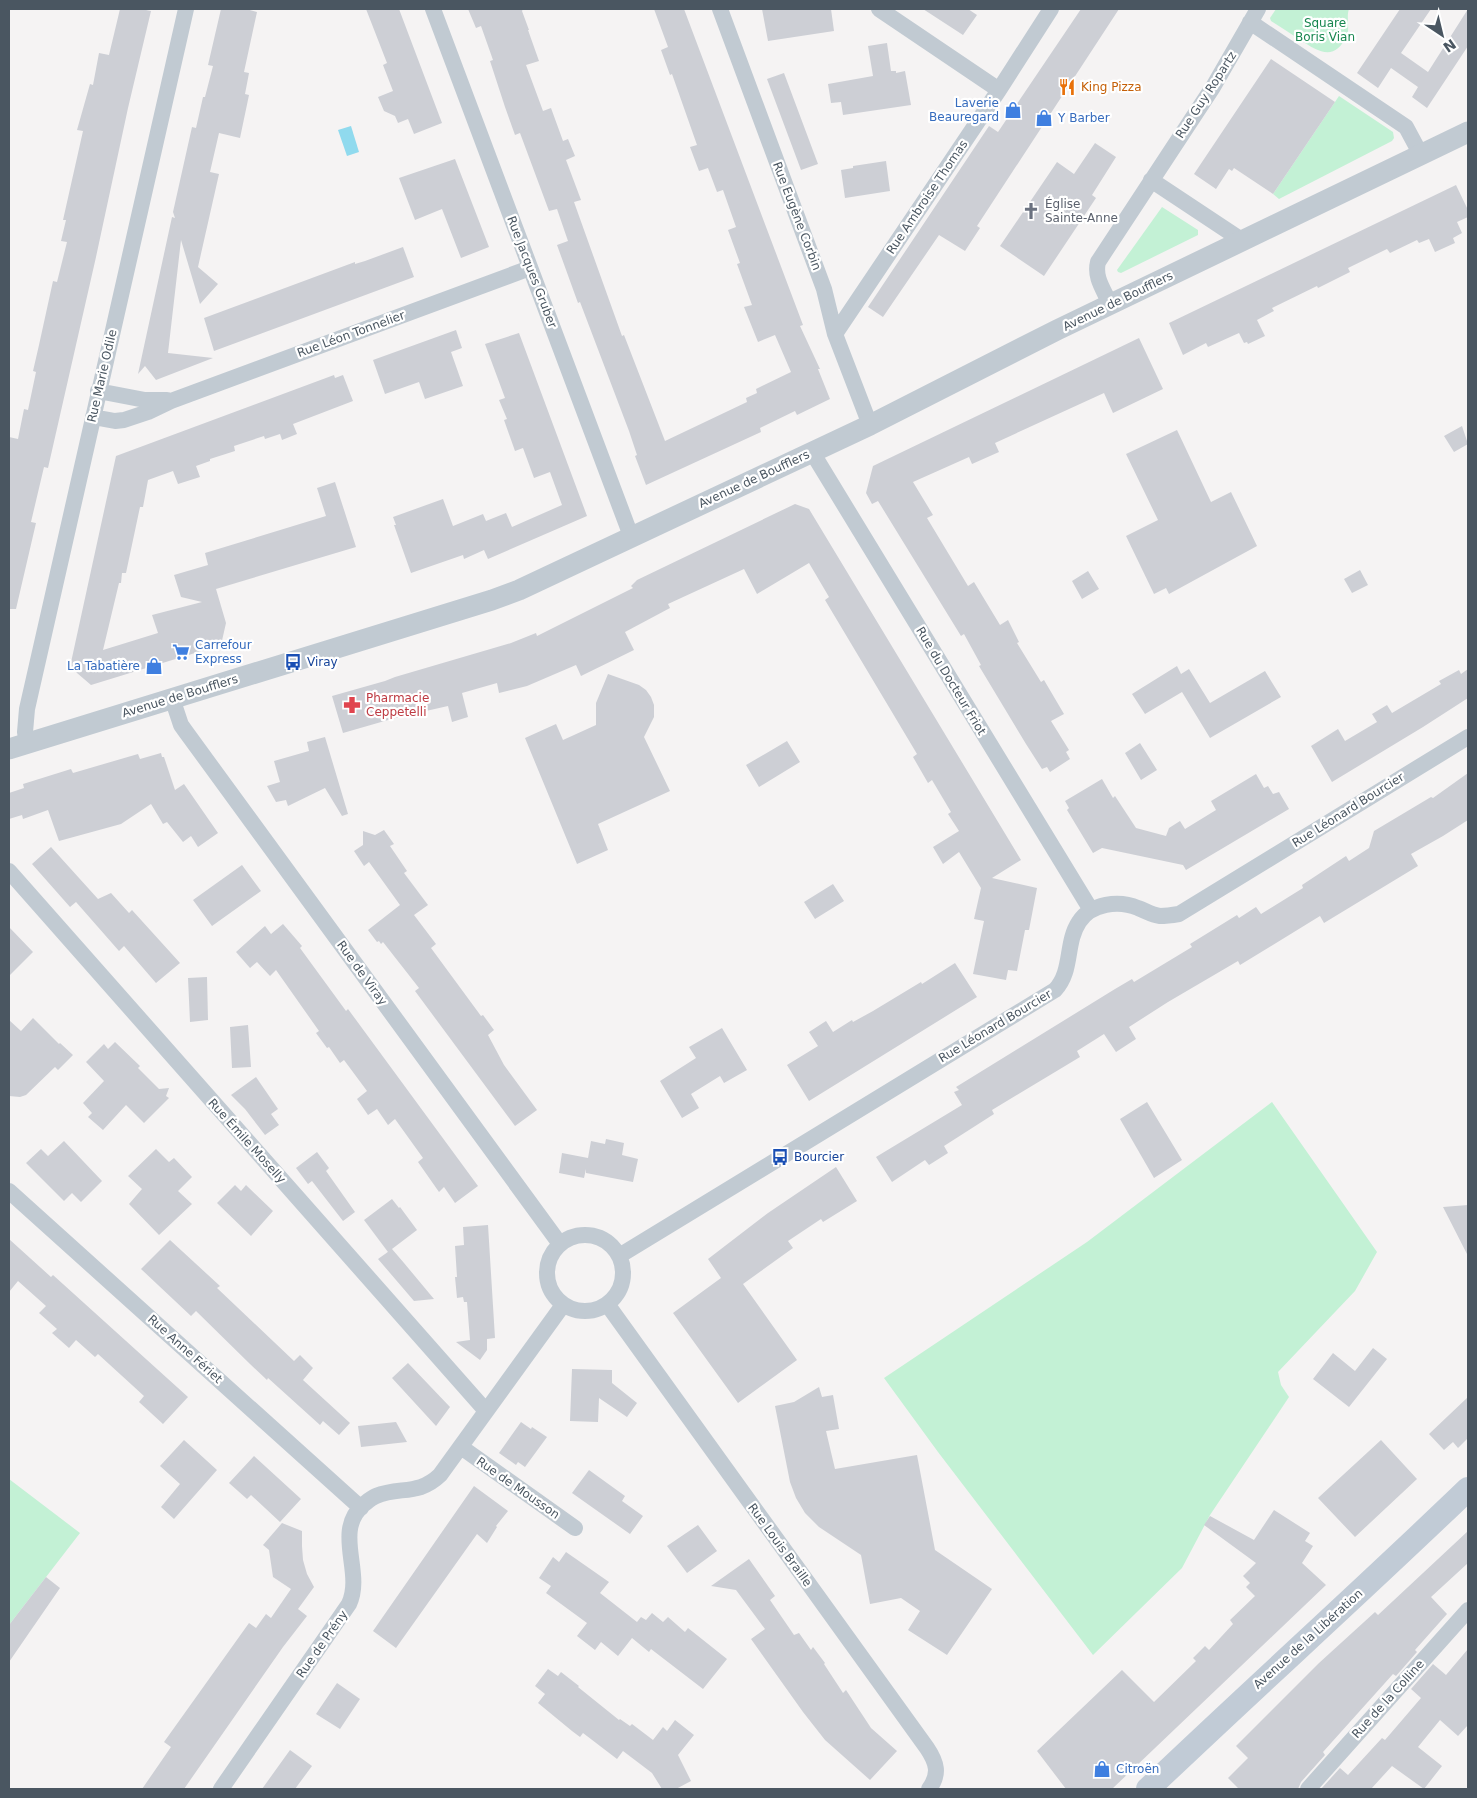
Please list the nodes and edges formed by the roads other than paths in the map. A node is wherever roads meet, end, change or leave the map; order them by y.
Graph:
1 (186, 9) edge
2 (434, 9) edge
3 (720, 9) edge
4 (879, 9) edge
5 (1051, 9) edge
6 (1254, 15) edge
7 (999, 90) junction
8 (1468, 132) edge
9 (1421, 155) junction
10 (1151, 180) junction
11 (1243, 241) junction
12 (530, 268) junction
13 (1110, 304) junction
14 (836, 334) junction
15 (98, 391) junction
16 (171, 400) junction
17 (93, 417) junction
18 (870, 425) junction
19 (812, 452) junction
20 (631, 536) junction
21 (172, 698) junction
22 (1468, 737) edge
23 (18, 746) edge
24 (9, 871) edge
25 (1091, 910) junction
26 (9, 1191) edge
27 (560, 1244) junction
28 (619, 1256) junction
29 (607, 1304) junction
30 (563, 1305) junction
31 (486, 1411) junction
32 (461, 1447) junction
33 (1468, 1488) edge
34 (361, 1508) junction
35 (575, 1528) dead end
36 (1468, 1610) edge
37 (221, 1789) edge
38 (929, 1789) edge
39 (1148, 1789) edge
40 (1308, 1789) edge

1 - 15 street, Rue Marie Odile
2 - 12 street, Rue Jacques Gruber
3 - 14 street, Rue Eugène Corbin
4 - 7 street
5 - 7 street, Rue Ambroise Thomas
6 - 9 street
6 - 10 street, Rue Guy Ropartz
7 - 14 street, Rue Ambroise Thomas
8 - 9 street, Avenue de Boufflers
9 - 11 street, Avenue de Boufflers
10 - 11 street
10 - 13 street, Rue Guy Ropartz
11 - 13 street, Avenue de Boufflers
12 - 16 street, Rue Léon Tonnelier
12 - 20 street, Rue Jacques Gruber
13 - 18 street, Avenue de Boufflers
14 - 18 street, Rue Eugène Corbin
15 - 16 street, Rue Léon Tonnelier
15 - 17 street, Rue Marie Odile
16 - 17 street, Rue Léon Tonnelier
17 - 23 street, Rue Marie Odile
18 - 19 street, Avenue de Boufflers
19 - 20 street, Avenue de Boufflers
19 - 25 street, Rue du Docteur Friot
20 - 21 street, Avenue de Boufflers
21 - 23 street, Avenue de Boufflers
21 - 27 street, Rue de Viray
22 - 25 street, Rue Léonard Bourcier
24 - 31 street, Rue Émile Moselly
25 - 28 street, Rue Léonard Bourcier
26 - 34 street, Rue Anne Fériet
27 - 28 street
27 - 30 street
28 - 29 street
29 - 30 street
29 - 38 street, Rue Louis Braille
30 - 31 street
31 - 32 street
32 - 34 street
32 - 35 street, Rue de Mousson
33 - 39 main road, Avenue de la Libération
34 - 37 street, Rue de Prény
36 - 40 street, Rue de la Colline

